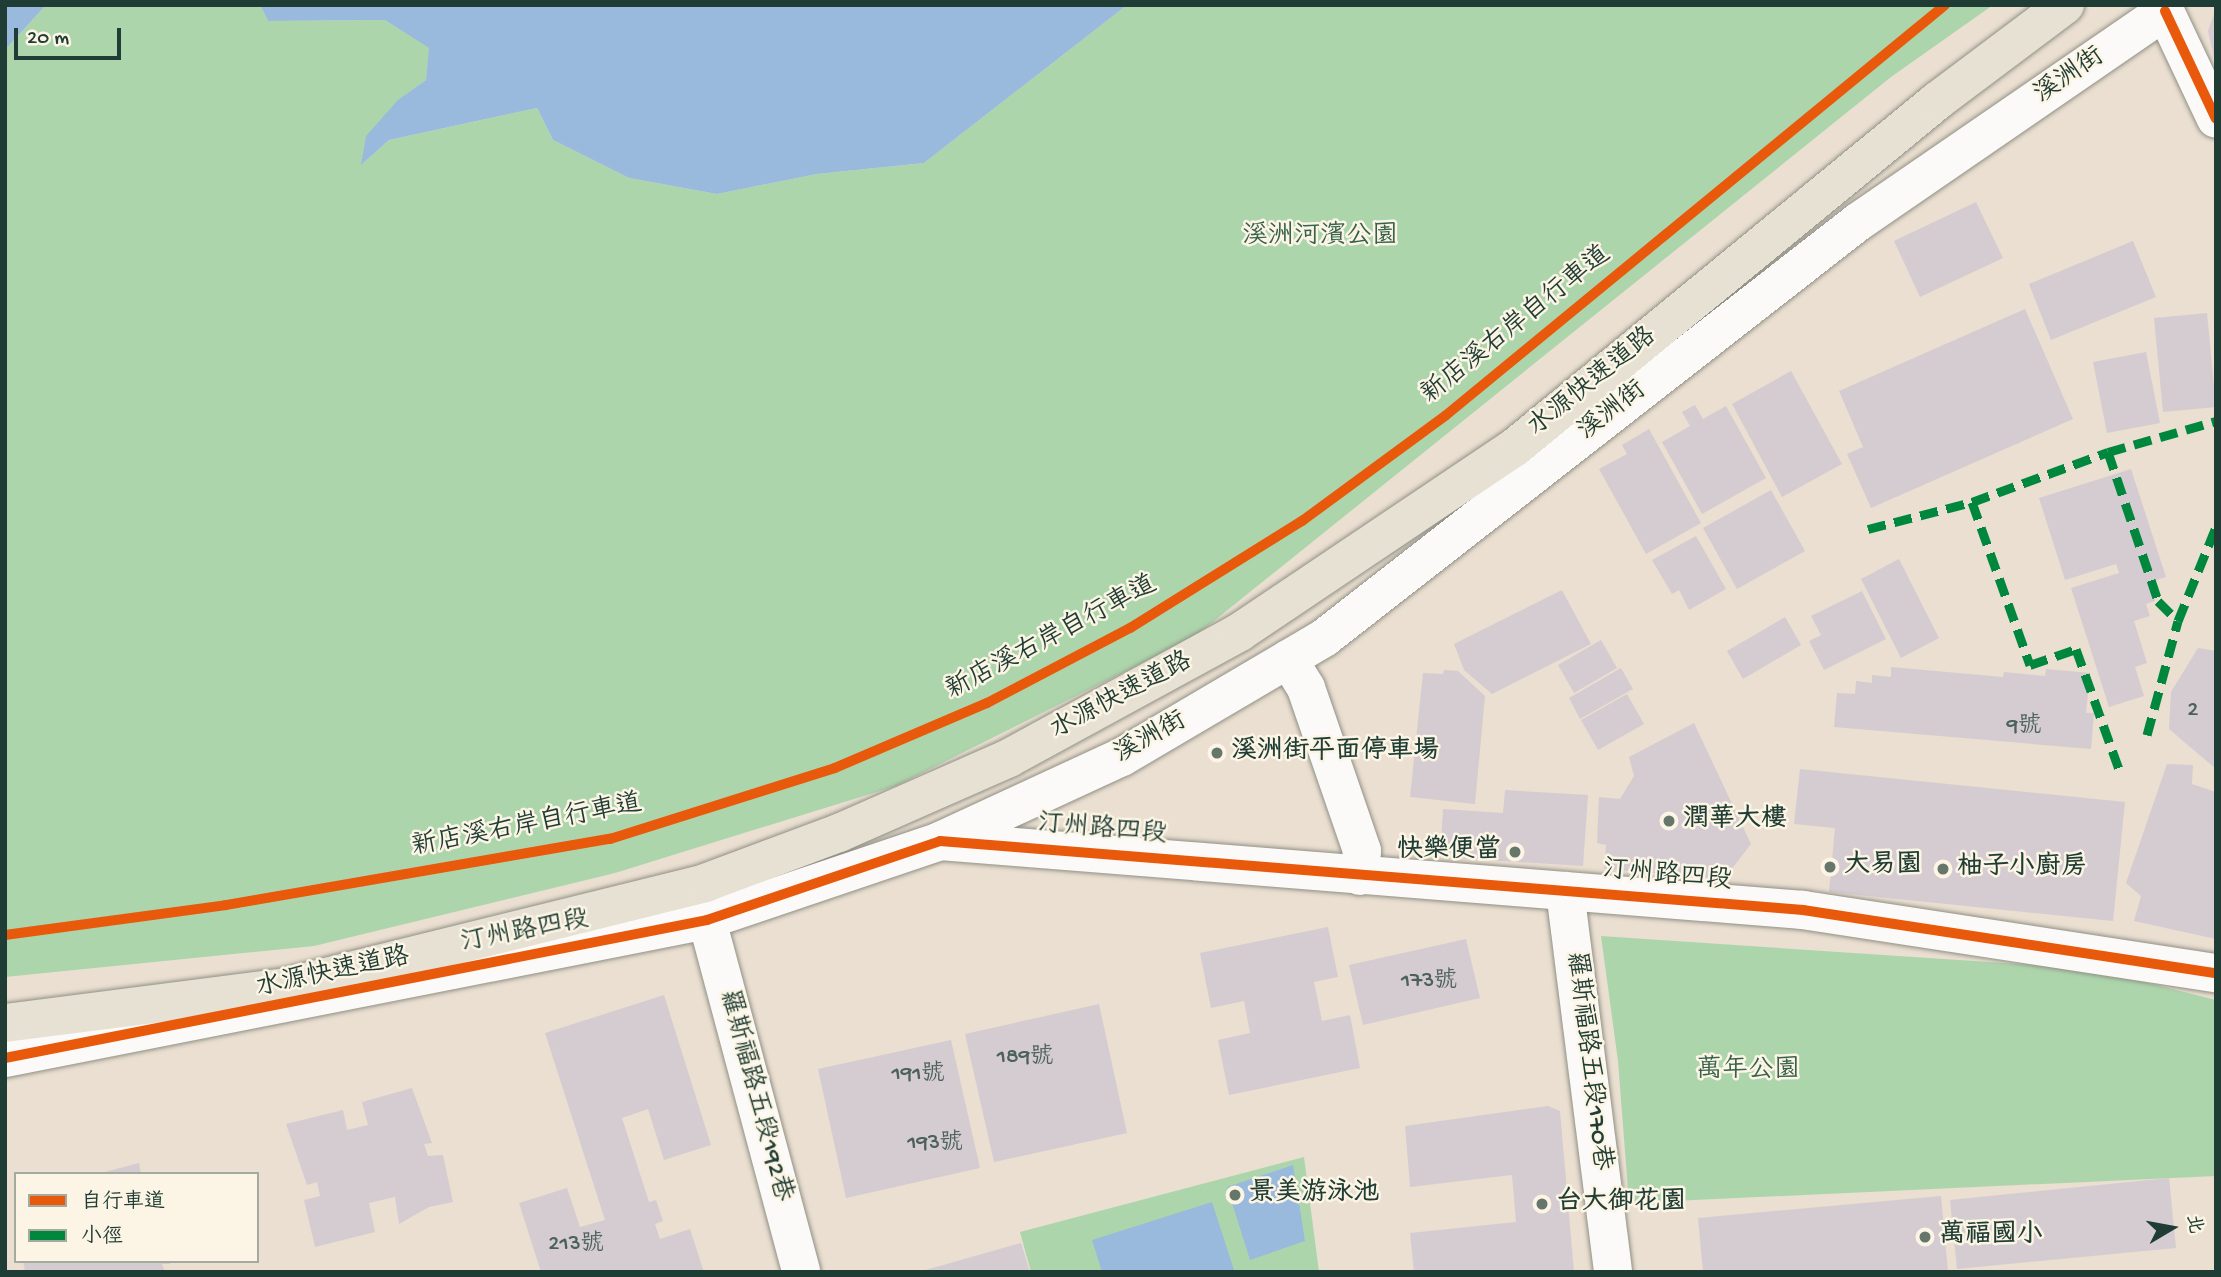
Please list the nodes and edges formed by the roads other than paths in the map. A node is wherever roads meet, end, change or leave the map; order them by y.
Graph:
1 (2051, 5) edge
2 (2065, 5) edge
3 (2216, 119) edge
4 (1288, 659) junction
5 (940, 841) junction
6 (1360, 876) junction
7 (1565, 891) junction
8 (707, 920) junction
9 (2216, 973) edge
10 (5, 1021) edge
11 (5, 1058) edge
12 (801, 1272) edge
13 (1613, 1272) edge

1 - 10 highway, 水源快速道路
2 - 10 highway, 水源快速道路
3 - 4 street, 溪洲街
4 - 5 street, 溪洲街
4 - 6 street
5 - 6 street, 汀州路四段
5 - 8 street, 汀州路四段
6 - 7 street, 汀州路四段
7 - 9 street, 汀州路四段
7 - 13 street, 羅斯福路五段170巷
8 - 11 street, 汀州路四段
8 - 12 street, 羅斯福路五段192巷

